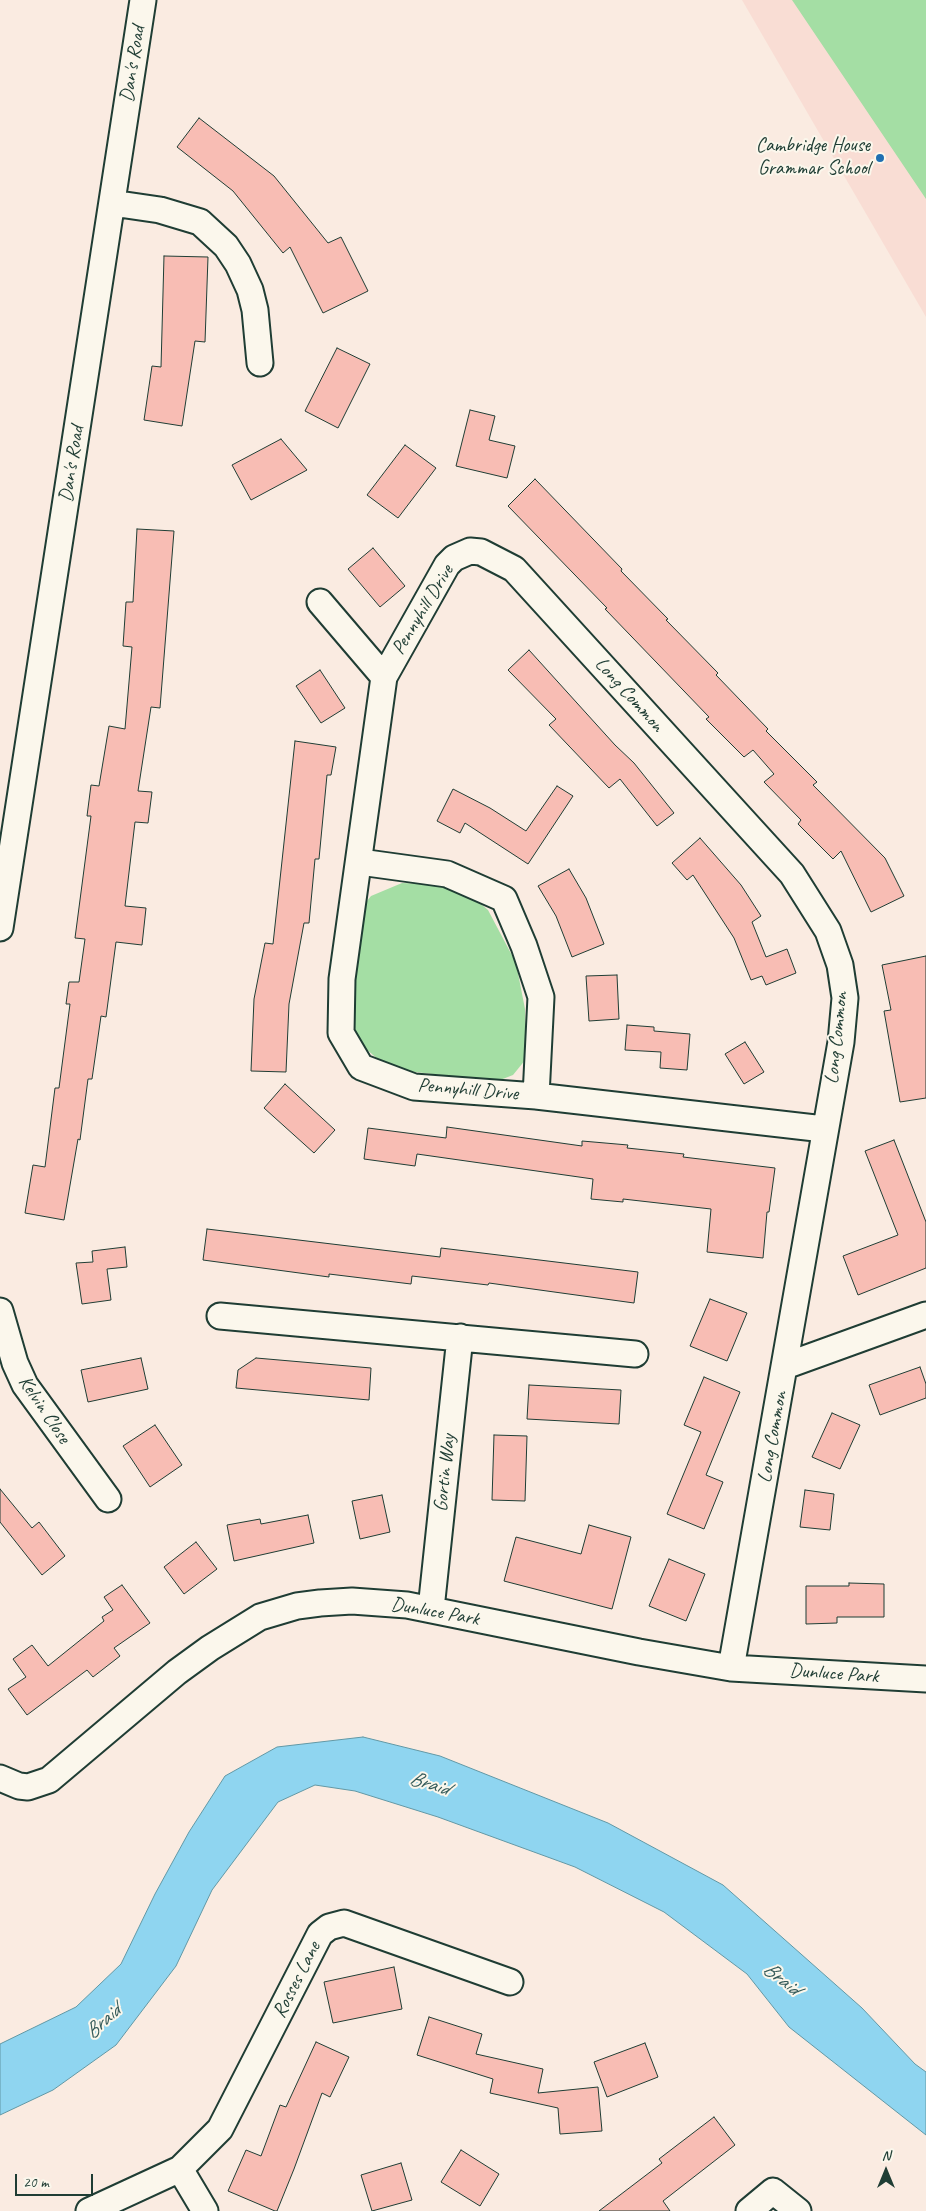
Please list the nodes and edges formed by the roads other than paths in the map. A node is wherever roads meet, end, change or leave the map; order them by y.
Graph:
1 (143, 0) edge
2 (112, 203) junction
3 (260, 363) dead end
4 (470, 551) joint
5 (320, 602) dead end
6 (384, 677) junction
7 (360, 862) junction
8 (0, 928) edge
9 (536, 1096) junction
10 (824, 1129) junction
11 (0, 1311) edge
12 (926, 1315) edge
13 (220, 1316) dead end
14 (460, 1337) junction
15 (635, 1354) dead end
16 (785, 1366) junction
17 (108, 1499) dead end
18 (431, 1609) junction
19 (731, 1668) junction
20 (926, 1679) edge
21 (0, 1778) edge
22 (510, 1982) dead end
23 (180, 2169) junction
24 (89, 2211) edge
25 (205, 2211) edge
26 (749, 2211) edge
27 (798, 2211) edge

1 - 2 street, Dan's Road
2 - 3 street
2 - 8 street, Dan's Road
4 - 6 street, Pennyhill Drive
4 - 10 street, Long Common
5 - 6 street, Pennyhill Drive
6 - 7 street, Pennyhill Drive
7 - 9 street
7 - 9 street, Pennyhill Drive
9 - 10 street, Pennyhill Drive
10 - 16 street, Long Common
11 - 17 street, Kelvin Close
12 - 16 street
13 - 14 street
14 - 15 street
14 - 18 street, Gortin Way
16 - 19 street, Long Common
18 - 19 street, Dunluce Park
18 - 21 street, Dunluce Park
19 - 20 street, Dunluce Park
22 - 23 street, Rosses Lane
23 - 24 street, Rosses Lane
23 - 25 street
26 - 27 street

